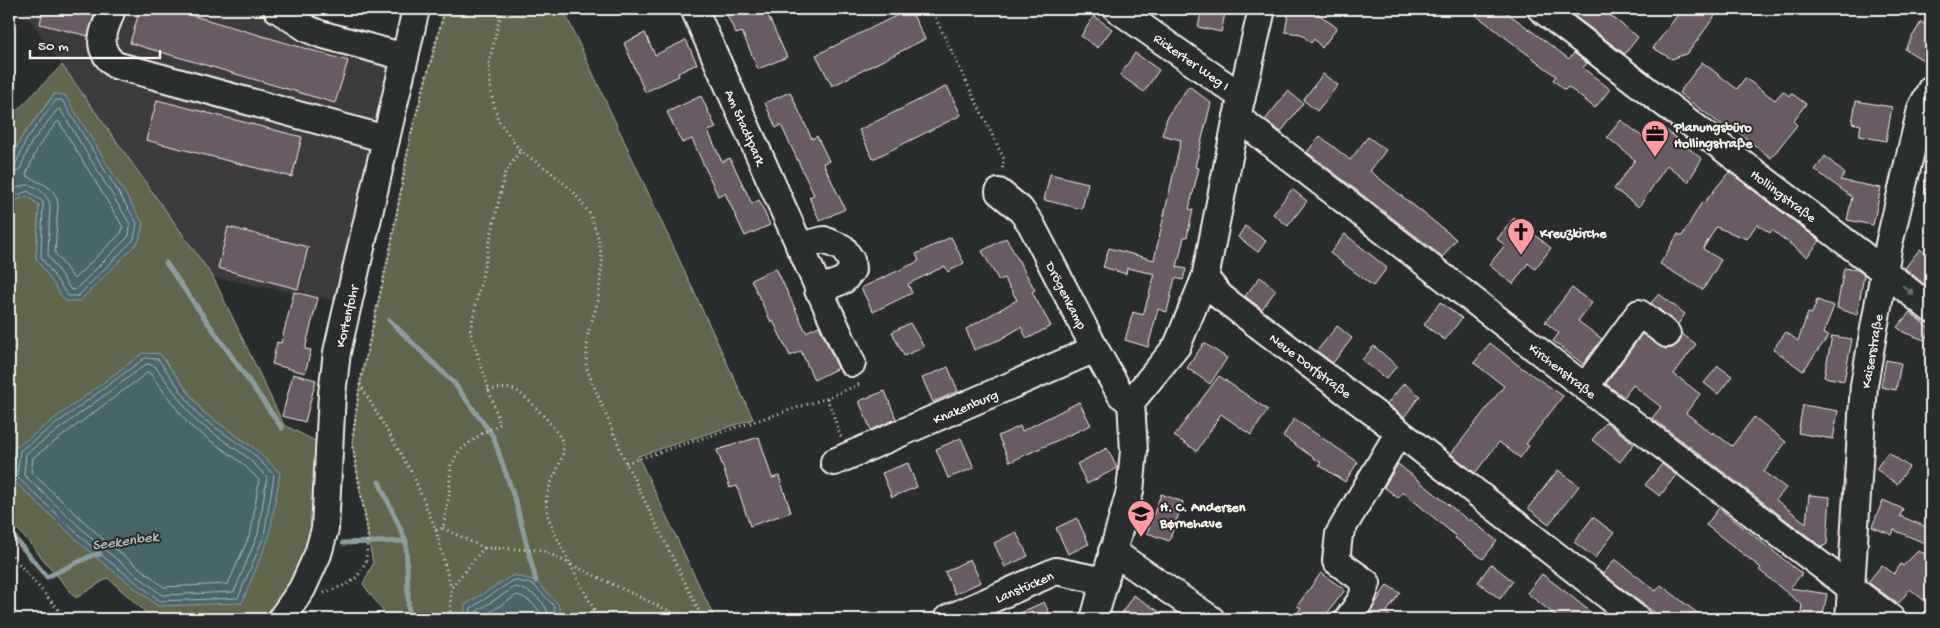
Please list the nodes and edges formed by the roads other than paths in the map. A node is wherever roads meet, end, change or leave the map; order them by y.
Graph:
1 (112, 9) edge
2 (277, 9) edge
3 (416, 9) edge
4 (694, 9) edge
5 (1117, 9) edge
6 (1262, 9) edge
7 (1541, 9) edge
8 (405, 57) junction
9 (1931, 89) edge
10 (1240, 107) junction
11 (386, 139) junction
12 (998, 192) road end
13 (799, 246) junction
14 (1884, 272) junction
15 (1205, 278) junction
16 (818, 290) junction
17 (1931, 309) edge
18 (1668, 334) dead end
19 (1095, 349) junction
20 (852, 363) road end
21 (1585, 387) junction
22 (1131, 402) junction
23 (1400, 432) junction
24 (841, 459) road end
25 (1112, 551) junction
26 (1105, 581) junction
27 (1851, 588) junction
28 (1620, 614) edge
29 (1211, 618) edge
30 (281, 619) edge
31 (946, 619) edge
32 (1094, 619) edge
33 (1348, 619) edge
34 (1849, 619) edge
35 (1892, 619) edge

1 - 11 street
2 - 8 street
3 - 8 street, Kortenfohr
4 - 13 street, Am Stadtpark
5 - 10 street, Rickerter Weg I
6 - 10 street
7 - 14 street, Hollingstraße
8 - 11 street, Kortenfohr
9 - 14 street, Kaiserstraße
10 - 15 street
10 - 21 street, Kirchenstraße
11 - 30 street, Kortenfohr
12 - 19 street, Drögenkamp
13 - 16 street, Am Stadtpark
13 - 16 street
14 -> 17 street, Hollingstraße
14 - 27 street, Kaiserstraße
15 - 22 street
15 - 23 street, Neue Dorfstraße
16 - 20 street, Am Stadtpark
18 - 21 street
19 - 22 street, Drögenkamp
19 - 24 street, Knakenburg
21 - 27 street, Kirchenstraße
22 - 25 street
23 - 28 street, Neue Dorfstraße
23 - 33 street
25 - 26 street
25 - 29 street
26 - 31 street, Lanstücken
26 - 32 street
27 - 34 street, Kaiserstraße
27 - 35 street, Kirchenstraße

